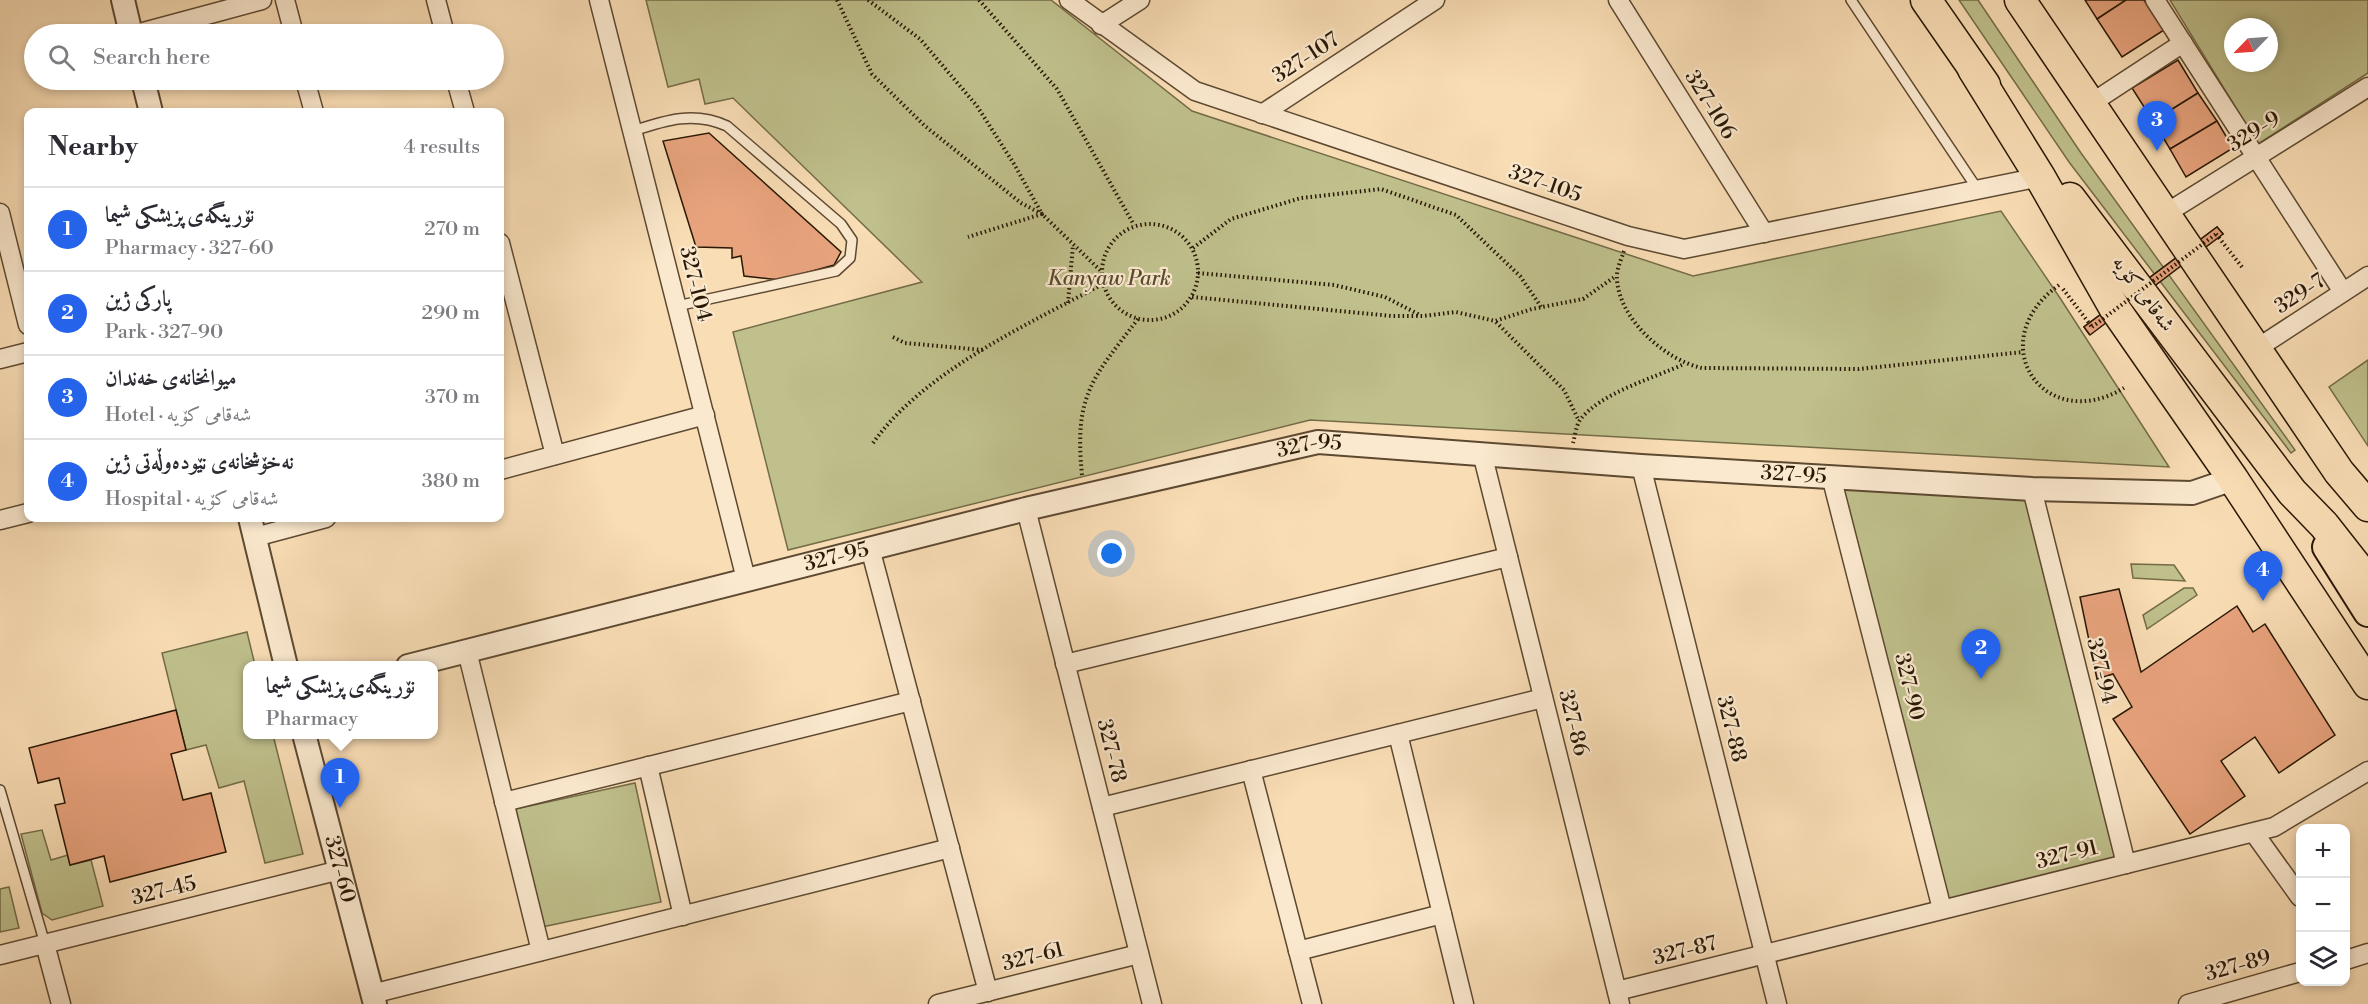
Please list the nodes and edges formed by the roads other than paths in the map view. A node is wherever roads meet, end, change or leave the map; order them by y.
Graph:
1 (123, 0) edge
2 (262, 0) edge
3 (285, 0) edge
4 (436, 0) edge
5 (599, 0) edge
6 (1069, 0) edge
7 (1140, 0) edge
8 (1435, 0) edge
9 (1618, 0) edge
10 (1851, 0) edge
11 (1926, 0) edge
12 (2020, 0) edge
13 (2155, 0) edge
14 (129, 24) edge
15 (173, 24) edge
16 (291, 24) edge
17 (442, 24) edge
18 (1101, 25) junction
19 (2183, 44) junction
20 (1972, 69) junction
21 (2368, 87) edge
22 (145, 90) edge
23 (308, 90) edge
24 (459, 90) edge
25 (2090, 104) junction
26 (150, 108) edge
27 (313, 108) edge
28 (464, 108) edge
29 (1262, 114) junction
30 (633, 131) junction
31 (2256, 157) junction
32 (2040, 177) junction
33 (1978, 190) junction
34 (0, 213) edge
35 (2165, 214) junction
36 (1764, 233) junction
37 (504, 258) edge
38 (2368, 276) edge
39 (2343, 292) junction
40 (677, 306) junction
41 (24, 309) edge
42 (2256, 349) junction
43 (24, 353) edge
44 (0, 359) edge
45 (705, 415) junction
46 (1482, 453) junction
47 (555, 455) junction
48 (1641, 466) junction
49 (504, 469) edge
50 (2338, 472) junction
51 (1831, 476) junction
52 (2233, 478) junction
53 (2032, 489) junction
54 (2292, 492) junction
55 (2368, 506) edge
56 (1026, 509) junction
57 (2368, 513) edge
58 (24, 514) edge
59 (0, 520) edge
60 (294, 522) edge
61 (253, 527) edge
62 (870, 548) junction
63 (1508, 557) junction
64 (746, 579) junction
65 (2368, 581) edge
66 (2368, 612) edge
67 (467, 651) junction
68 (285, 661) edge
69 (428, 661) edge
70 (1065, 664) junction
71 (2368, 684) edge
72 (1544, 698) junction
73 (911, 701) junction
74 (1398, 734) junction
75 (305, 739) edge
76 (648, 766) junction
77 (1251, 770) junction
78 (2368, 771) edge
79 (0, 790) edge
80 (504, 802) junction
81 (1102, 807) junction
82 (2254, 832) junction
83 (950, 848) junction
84 (2126, 864) junction
85 (340, 870) junction
86 (2296, 890) edge
87 (1942, 909) junction
88 (1442, 914) junction
89 (682, 916) junction
90 (45, 944) junction
91 (541, 951) junction
92 (1298, 951) junction
93 (2368, 953) edge
94 (1139, 954) junction
95 (1764, 954) junction
96 (0, 955) edge
97 (2350, 958) edge
98 (2296, 973) edge
99 (988, 992) junction
100 (1619, 997) edge
101 (374, 999) edge
102 (61, 1004) edge
103 (938, 1004) edge
104 (1152, 1004) edge
105 (1312, 1004) edge
106 (1464, 1004) edge
107 (1777, 1004) edge
108 (2188, 1004) edge

1 - 14 street
2 - 15 street
3 - 16 street
4 - 17 street
5 - 30 street, 327-104
6 - 18 street, 327-105
7 - 18 street
8 - 29 street, 327-107
9 - 36 street, 327-106
10 - 33 lane
11 - 20 highway, شەقامی کۆیە
12 - 25 highway
13 - 19 street
18 - 29 street, 327-105
19 - 25 street
19 - 31 street
20 - 32 highway
20 - 54 highway, شەقامی کۆیە
21 - 31 street, 329-9
22 - 26 street
23 - 27 street
24 - 28 street
25 - 35 highway
29 - 36 street, 327-105
30 - 40 street, 327-104
30 - 40 lane
31 - 35 street, 329-9
31 - 39 street
32 - 33 street, 327-105
32 - 52 highway
33 - 36 street, 327-105
34 - 41 street
35 - 42 highway
37 - 47 street
38 - 39 street, 329-7
39 - 42 street, 329-7
40 - 45 street, 327-104
42 - 50 highway
43 - 44 street
45 - 47 street
45 - 64 street, 327-104
46 - 48 street, 327-95
46 - 56 street, 327-95
46 - 63 street, 327-86
47 - 49 street
48 - 51 street, 327-95
48 - 95 street, 327-88
50 - 55 highway
50 - 57 main road
51 - 53 street, 327-95
51 - 87 street, 327-90
52 - 53 street, 327-95
52 - 71 highway
53 - 84 street, 327-94
54 - 65 highway, شەقامی کۆیە
54 - 66 main road
56 - 62 street, 327-95
56 - 70 street, 327-78
58 - 59 street
60 - 61 street
61 - 68 street
62 - 64 street, 327-95
62 - 73 street
63 - 70 street
63 - 72 street, 327-86
64 - 67 street, 327-95
67 - 69 street, 327-95
67 - 80 street
70 - 81 street, 327-78
72 - 74 street
72 - 100 street, 327-86
73 - 76 street
73 - 83 street
74 - 77 street
74 - 88 street
75 - 85 street, 327-60
76 - 80 street
76 - 89 street
77 - 81 street
77 - 92 street
78 - 82 street, 327-91
79 - 90 lane
80 - 91 street
81 - 94 street, 327-78
82 - 84 street, 327-91
82 - 86 street
83 - 89 street
83 - 99 street
84 - 87 street, 327-91
85 - 90 street, 327-45
85 - 101 street, 327-60
87 - 95 street, 327-91
88 - 92 street
88 - 106 street
89 - 91 street
90 - 96 street, 327-45
90 - 102 street
91 - 101 street
92 - 105 street
93 - 97 street
94 - 99 street, 327-61
94 - 104 street, 327-78
95 - 100 street, 327-87
95 - 107 street, 327-88
98 - 108 street, 327-89
99 - 103 street, 327-61

